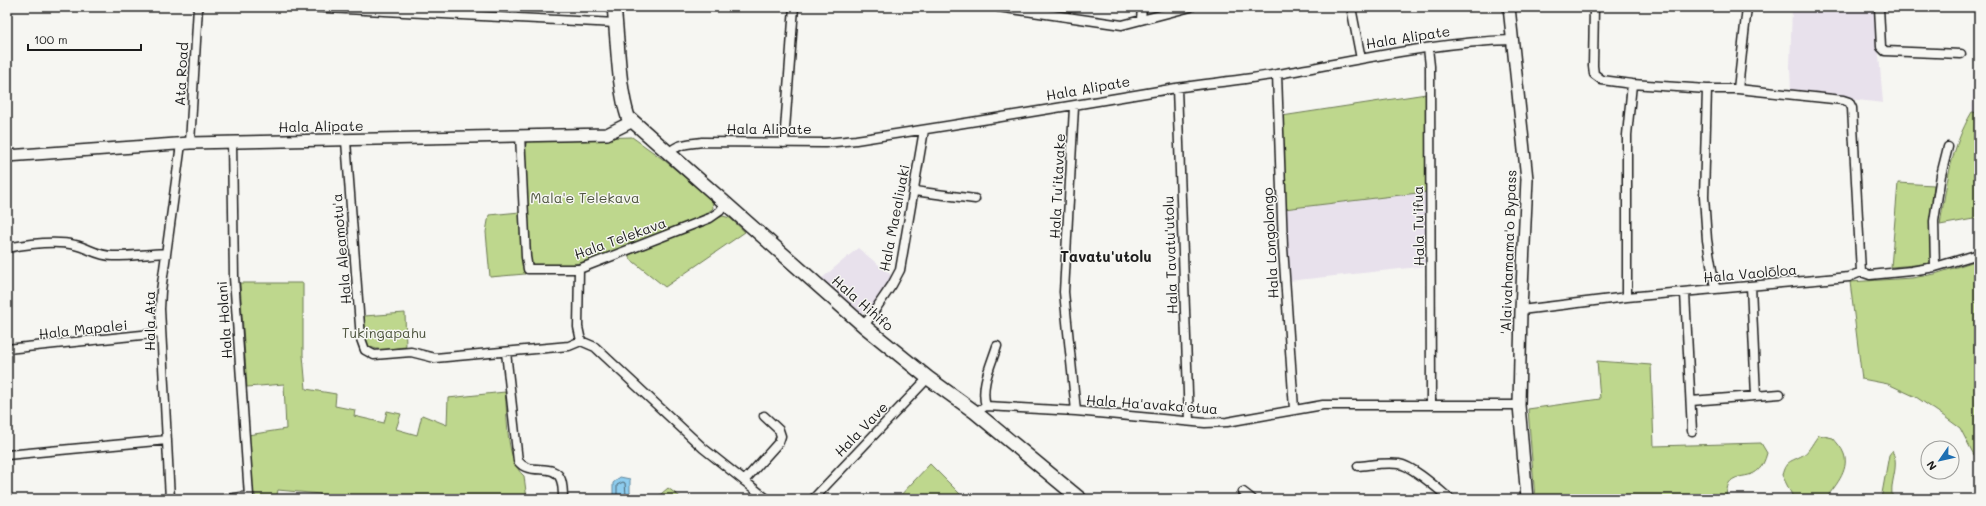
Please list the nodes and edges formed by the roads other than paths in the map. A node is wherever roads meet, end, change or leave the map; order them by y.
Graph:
1 (198, 7) edge
2 (307, 7) edge
3 (614, 7) edge
4 (794, 7) edge
5 (998, 7) edge
6 (1142, 7) edge
7 (1191, 7) edge
8 (1351, 7) edge
9 (1509, 7) edge
10 (1594, 7) edge
11 (1747, 7) edge
12 (1879, 7) edge
13 (1141, 20) junction
14 (616, 23) junction
15 (1512, 40) junction
16 (1428, 48) junction
17 (1961, 54) dead end
18 (1361, 59) junction
19 (1277, 74) junction
20 (1632, 84) junction
21 (1177, 88) junction
22 (1706, 89) junction
23 (1738, 89) junction
24 (1074, 107) junction
25 (633, 121) junction
26 (924, 130) junction
27 (520, 135) junction
28 (346, 141) junction
29 (232, 142) junction
30 (784, 143) junction
31 (186, 144) junction
32 (1948, 147) dead end
33 (669, 153) junction
34 (7, 156) edge
35 (914, 191) junction
36 (975, 199) dead end
37 (726, 202) junction
38 (7, 248) edge
39 (166, 253) junction
40 (1979, 254) edge
41 (1935, 267) junction
42 (579, 269) junction
43 (1861, 272) junction
44 (1751, 286) junction
45 (1715, 288) junction
46 (1685, 293) junction
47 (1628, 297) junction
48 (1521, 310) junction
49 (864, 326) junction
50 (161, 334) junction
51 (581, 341) junction
52 (997, 346) dead end
53 (7, 349) edge
54 (506, 352) junction
55 (928, 378) junction
56 (1780, 394) dead end
57 (1756, 396) junction
58 (1691, 401) junction
59 (1431, 404) junction
60 (1520, 405) junction
61 (981, 409) junction
62 (1294, 409) junction
63 (1076, 411) junction
64 (764, 416) dead end
65 (1189, 421) junction
66 (1692, 431) dead end
67 (167, 440) junction
68 (7, 455) edge
69 (1358, 466) dead end
70 (744, 481) junction
71 (1243, 492) dead end
72 (250, 498) edge
73 (170, 499) edge
74 (227, 499) edge
75 (563, 499) edge
76 (767, 499) edge
77 (813, 499) edge
78 (1080, 499) edge
79 (1252, 499) edge
80 (1450, 499) edge
81 (1527, 499) edge

1 - 31 street, Ata Road
2 - 14 street
3 - 14 main road
4 - 30 street
5 - 13 street
6 - 13 street
7 - 13 street
8 - 18 street
9 - 15 street, 'Alaivahamama'o Bypass
10 - 20 street
11 - 23 street
12 - 17 street
14 - 25 main road
15 - 16 street, Hala Alipate
15 - 48 street, 'Alaivahamama'o Bypass
16 - 18 street, Hala Alipate
16 - 59 street, Hala Tu'ifua
18 - 19 street, Hala Alipate
19 - 21 street, Hala Alipate
19 - 62 street, Hala Longolongo
20 - 22 street
20 - 47 street
21 - 24 street, Hala Alipate
21 - 65 street, Hala Tavatu'utolu
22 - 23 street
22 - 45 street
23 - 43 street
24 - 26 street, Hala Alipate
24 - 63 street, Hala Tu'itavake
25 - 27 street, Hala Alipate
25 - 33 main road, Hala Hihifo
26 - 30 street, Hala Alipate
26 - 35 street, Hala Maealiuaki
27 - 28 street, Hala Alipate
27 - 42 street, Hala Telekava
28 - 29 street, Hala Alipate
28 - 54 street, Hala Aleamotu'a
29 - 31 street, Hala Alipate
29 - 72 street, Hala Holani
30 - 33 street, Hala Alipate
31 - 34 street, Hala Alipate
31 - 39 street, Hala Ata
32 - 41 street
33 - 37 main road, Hala Hihifo
35 - 36 street
35 - 49 street, Hala Maealiuaki
37 - 42 street, Hala Telekava
37 - 49 main road, Hala Hihifo
38 - 39 street
39 - 50 street, Hala Ata
40 - 41 street, Hala Vaolōloa
41 - 43 street, Hala Vaolōloa
42 - 51 street
43 - 44 street, Hala Vaolōloa
44 - 45 street, Hala Vaolōloa
44 - 57 street
45 - 46 street, Hala Vaolōloa
46 - 47 street, Hala Vaolōloa
46 - 58 street
47 - 48 street, Hala Vaolōloa
48 - 60 street, 'Alaivahamama'o Bypass
49 - 55 main road, Hala Hihifo
50 - 53 street, Hala Mapalei
50 - 67 street, Hala Ata
51 - 54 street, Hala Aleamotu'a
51 - 70 street
52 - 61 street
54 - 75 street
55 - 61 main road, Hala Hihifo
55 - 77 street, Hala Vave
56 - 57 street
57 - 58 street
58 - 66 street
59 - 60 street, Hala Ha'avaka'otua
59 - 62 street, Hala Ha'avaka'otua
60 - 81 street, 'Alaivahamama'o Bypass
61 - 63 street, Hala Ha'avaka'otua
61 - 78 main road, Hala Hihifo
62 - 65 street, Hala Ha'avaka'otua
63 - 65 street, Hala Ha'avaka'otua
64 - 70 street
67 - 68 street
67 - 73 street, Hala Ata
69 - 80 street
70 - 76 street
71 - 79 street
72 - 74 street

